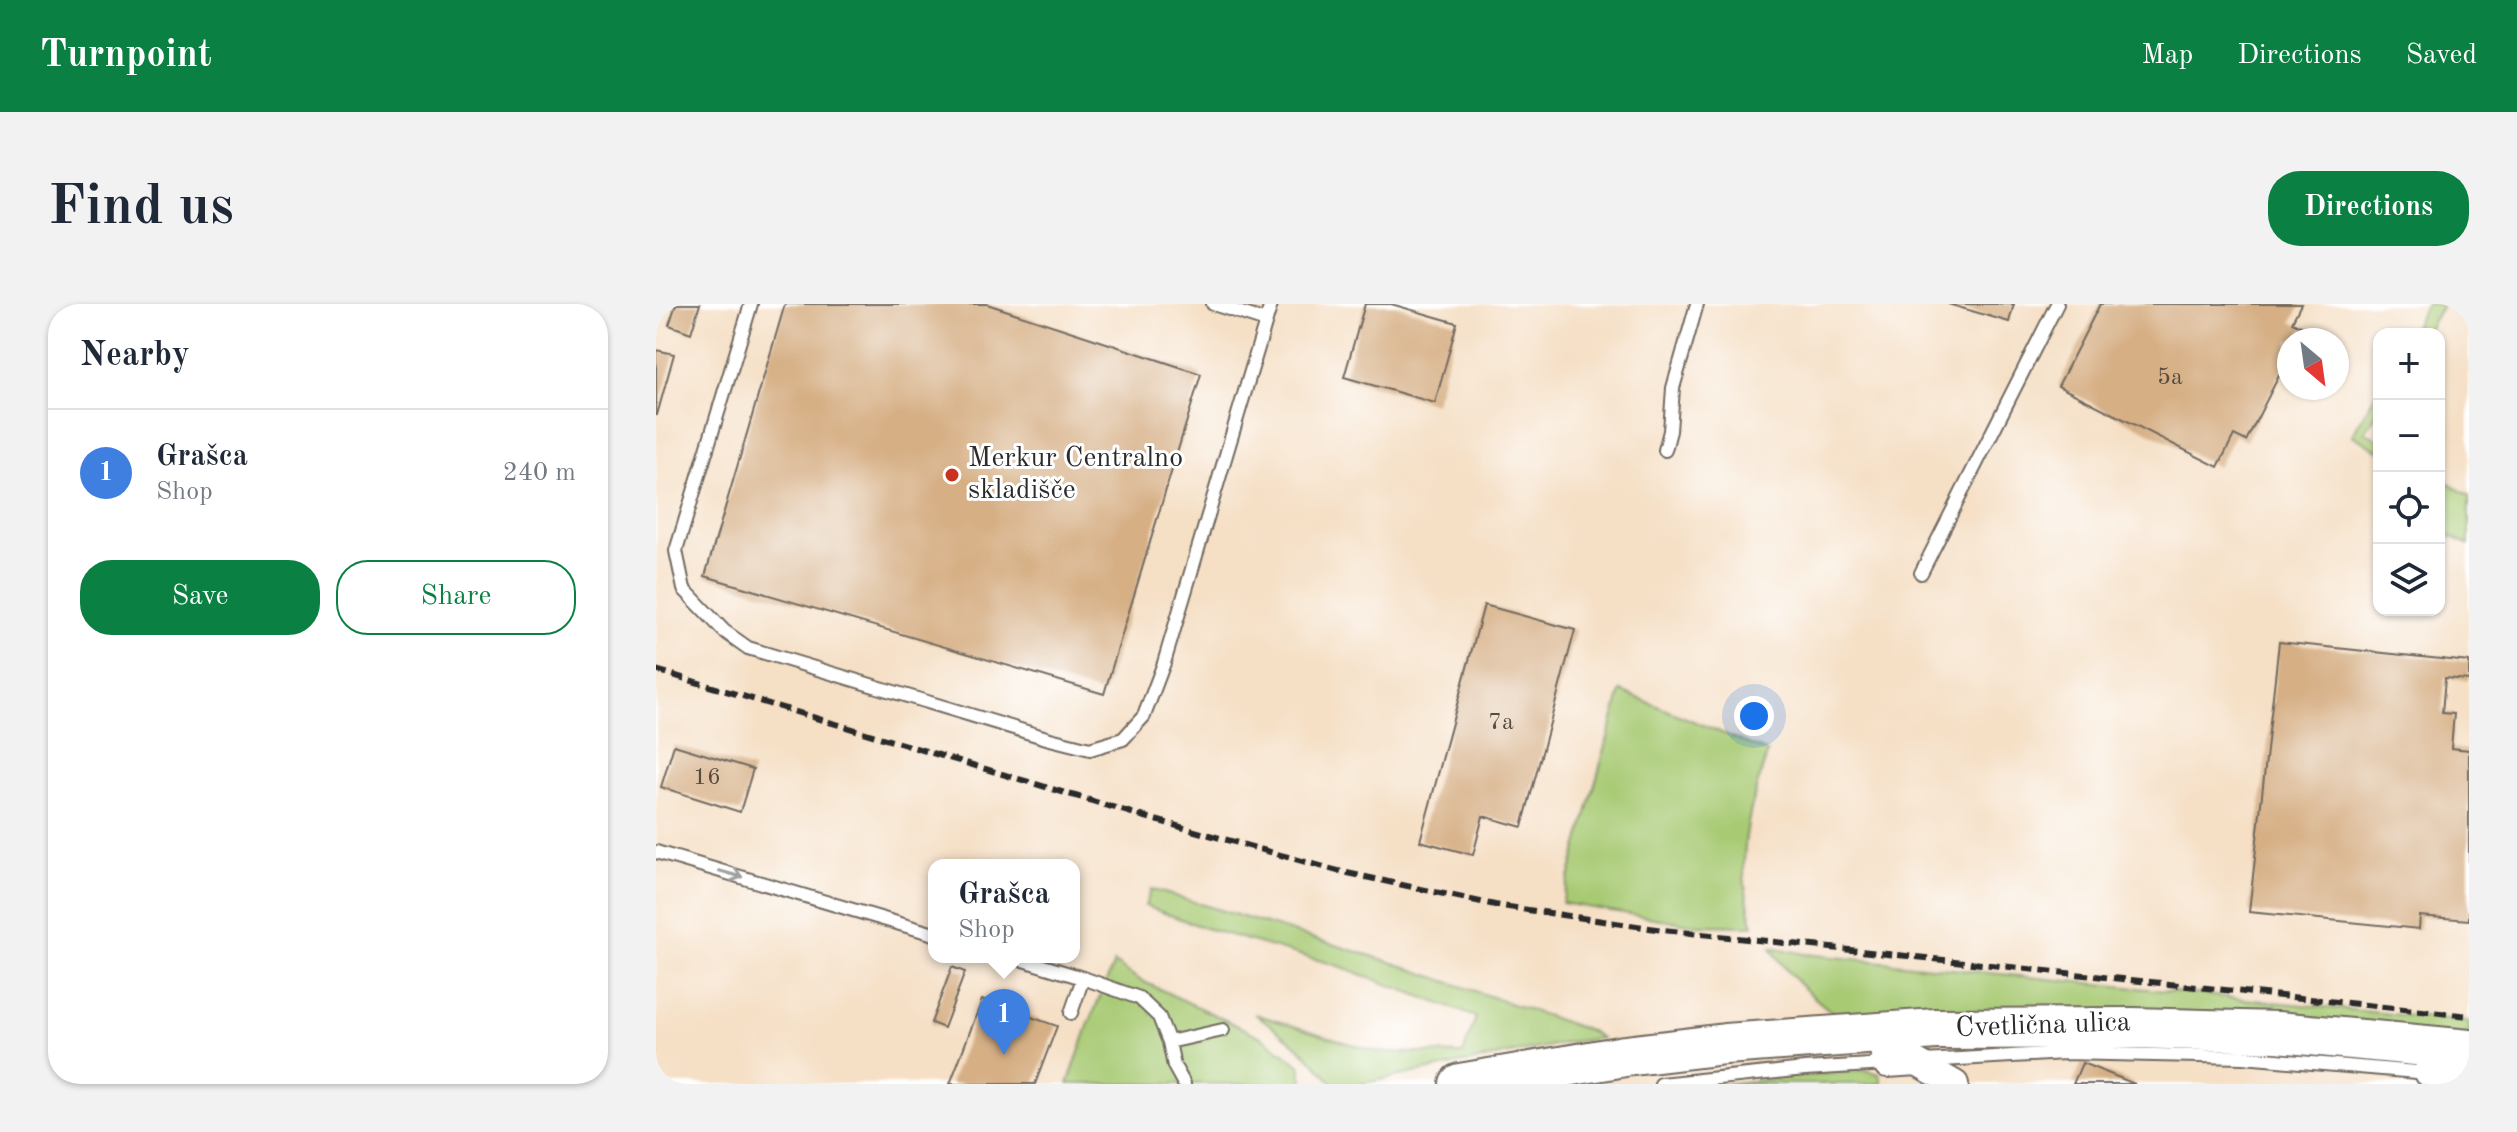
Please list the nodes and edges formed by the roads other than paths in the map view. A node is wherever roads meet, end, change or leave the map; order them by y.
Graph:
1 (751, 304) edge
2 (1213, 304) edge
3 (1271, 304) edge
4 (1697, 304) edge
5 (2057, 304) edge
6 (1266, 321) junction
7 (1665, 450) dead end
8 (1921, 573) dead end
9 (656, 852) edge
10 (928, 932) edge
11 (1033, 963) edge
12 (1083, 978) junction
13 (1071, 1013) dead end
14 (1223, 1030) dead end
15 (1169, 1042) junction
16 (1882, 1048) junction
17 (2443, 1056) edge
18 (1917, 1062) junction
19 (1174, 1066) junction
20 (2469, 1079) edge
21 (1171, 1084) edge
22 (1184, 1084) edge
23 (1460, 1084) edge
24 (1661, 1084) edge
25 (1955, 1084) edge

1 - 6 lane
2 - 6 lane
3 - 6 lane
4 - 7 lane
5 - 8 lane
9 -> 10 lane
11 - 12 lane
12 - 13 lane
12 - 15 lane
14 - 15 lane
15 - 19 lane
16 - 17 main road
16 - 18 street, Cvetlična ulica
16 - 23 main road
16 - 24 lane, Cvetlična ulica
17 - 18 lane, Cvetlična ulica
17 - 20 street
18 - 25 street
19 - 21 lane
19 - 22 lane

